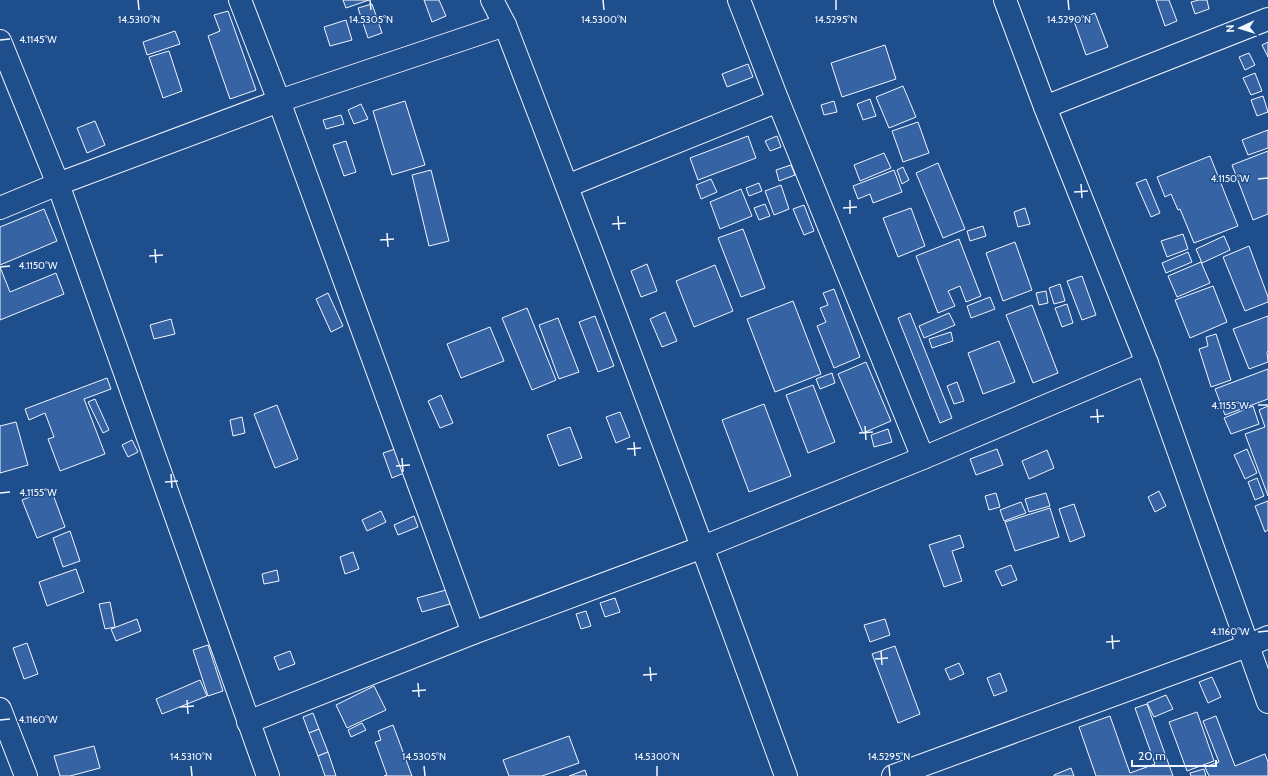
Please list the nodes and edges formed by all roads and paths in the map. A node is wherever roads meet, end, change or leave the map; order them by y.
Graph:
1 (240, 0) edge
2 (492, 0) edge
3 (739, 0) edge
4 (1005, 0) edge
5 (1268, 19) edge
6 (505, 25) junction
7 (0, 41) edge
8 (279, 101) junction
9 (778, 101) junction
10 (1045, 107) junction
11 (58, 184) junction
12 (567, 186) junction
13 (0, 208) edge
14 (1147, 363) junction
15 (923, 458) junction
16 (703, 547) junction
17 (473, 633) junction
18 (1268, 637) edge
19 (1247, 646) junction
20 (1268, 702) edge
21 (0, 709) edge
22 (248, 722) junction
23 (26, 776) edge
24 (268, 776) edge
25 (786, 776) edge
26 (893, 776) edge

1 - 8 street
2 - 6 street
3 - 9 street
4 - 10 street
5 - 10 street
6 - 8 street
6 - 12 street
7 - 11 street
8 - 11 street
8 - 17 street
9 - 12 street
9 - 15 street
10 - 14 street
11 - 13 street
11 - 22 street
12 - 16 street
14 - 15 street
14 - 19 street
15 - 16 street
16 - 17 street
16 - 25 street
17 - 22 street
18 - 19 street
19 - 20 street
19 - 26 street
21 - 23 street
22 - 24 street

